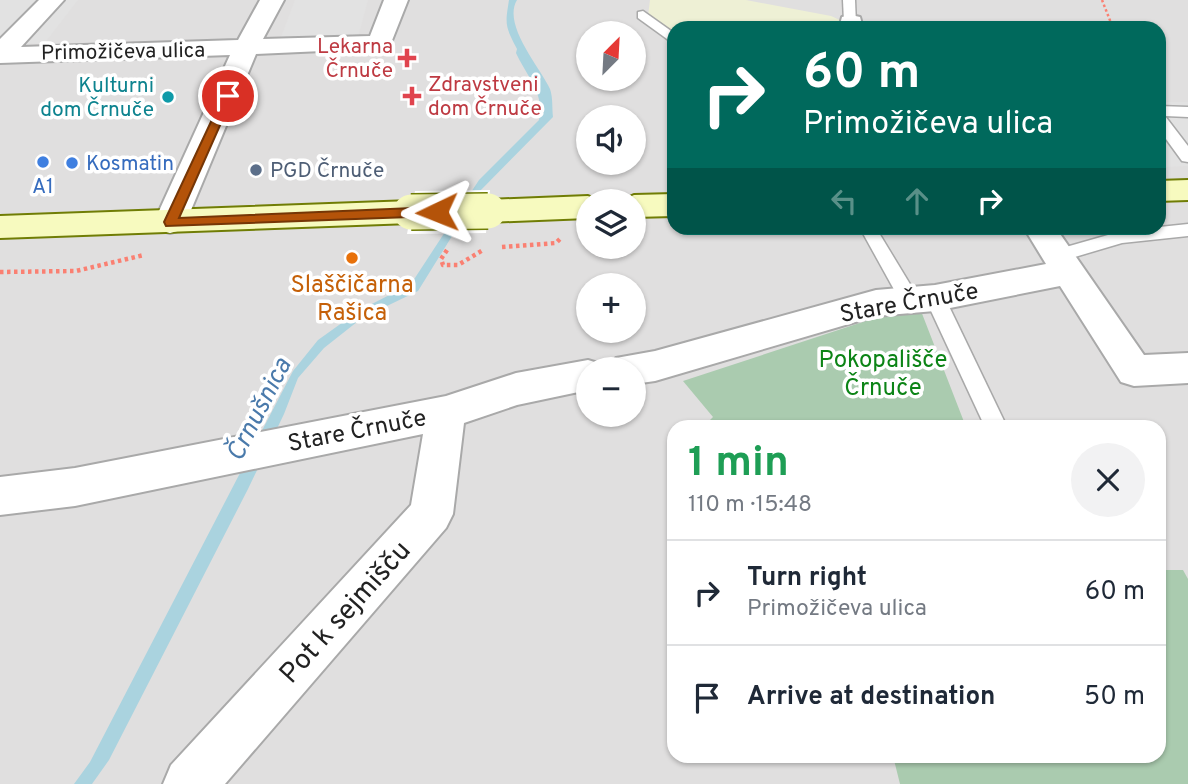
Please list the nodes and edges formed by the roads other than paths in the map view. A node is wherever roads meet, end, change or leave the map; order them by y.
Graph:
1 (52, 0) edge
2 (272, 0) edge
3 (396, 0) edge
4 (643, 15) dead end
5 (667, 34) edge
6 (246, 48) junction
7 (0, 54) edge
8 (1188, 112) edge
9 (1166, 113) edge
10 (1166, 125) edge
11 (1188, 157) edge
12 (1188, 190) edge
13 (1166, 191) edge
14 (667, 205) edge
15 (646, 206) edge
16 (576, 207) edge
17 (170, 222) junction
18 (0, 227) edge
19 (1188, 230) edge
20 (1166, 232) edge
21 (873, 235) edge
22 (1044, 235) edge
23 (1141, 235) edge
24 (1063, 264) junction
25 (922, 298) junction
26 (646, 367) edge
27 (1188, 368) edge
28 (576, 377) edge
29 (446, 413) junction
30 (992, 420) edge
31 (0, 496) edge
32 (190, 784) edge

1 - 7 street
2 - 6 street, Primožičeva ulica
3 - 6 street, Primožičeva ulica
4 - 5 lane
6 - 7 street, Primožičeva ulica
6 - 17 street, Primožičeva ulica
8 - 9 lane
10 - 11 lane
12 - 13 main road
14 - 15 main road
16 - 17 main road, bridge
17 - 18 main road
19 - 20 lane
21 - 25 lane
22 - 24 street
23 - 24 lane
24 - 25 street, Stare Črnuče
24 - 27 street
25 - 26 street, Stare Črnuče
25 - 30 lane
28 - 29 street, Stare Črnuče
29 - 31 street, Stare Črnuče
29 - 32 street, Pot k sejmišču

